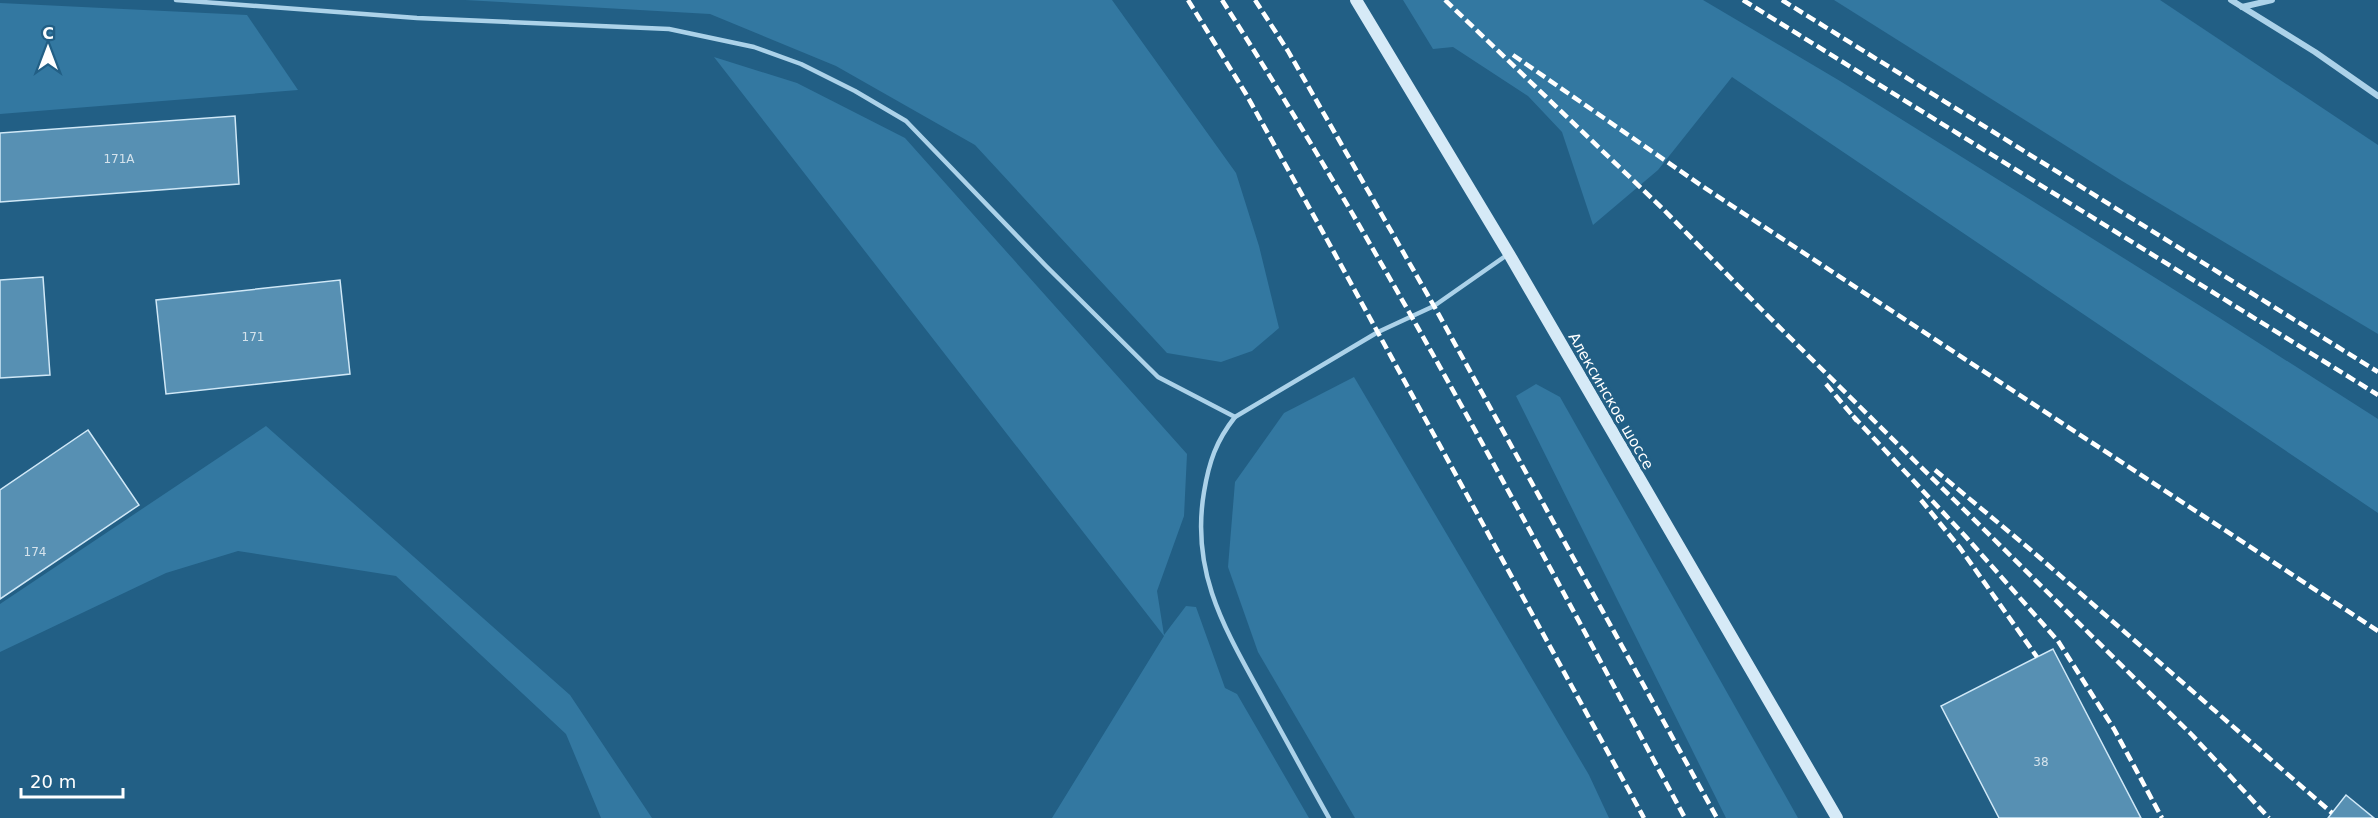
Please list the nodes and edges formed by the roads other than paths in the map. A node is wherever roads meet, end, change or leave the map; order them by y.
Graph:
1 (176, 0) edge
2 (1356, 0) edge
3 (2231, 0) edge
4 (2272, 0) edge
5 (2242, 7) junction
6 (2378, 96) edge
7 (1509, 254) junction
8 (1235, 417) junction
9 (1329, 818) edge
10 (1837, 818) edge

1 - 8 lane
2 - 7 main road, Алексинское шоссе
3 - 5 street
4 - 5 street
5 - 6 street
7 - 8 lane
7 - 10 main road, Алексинское шоссе
8 - 9 lane

